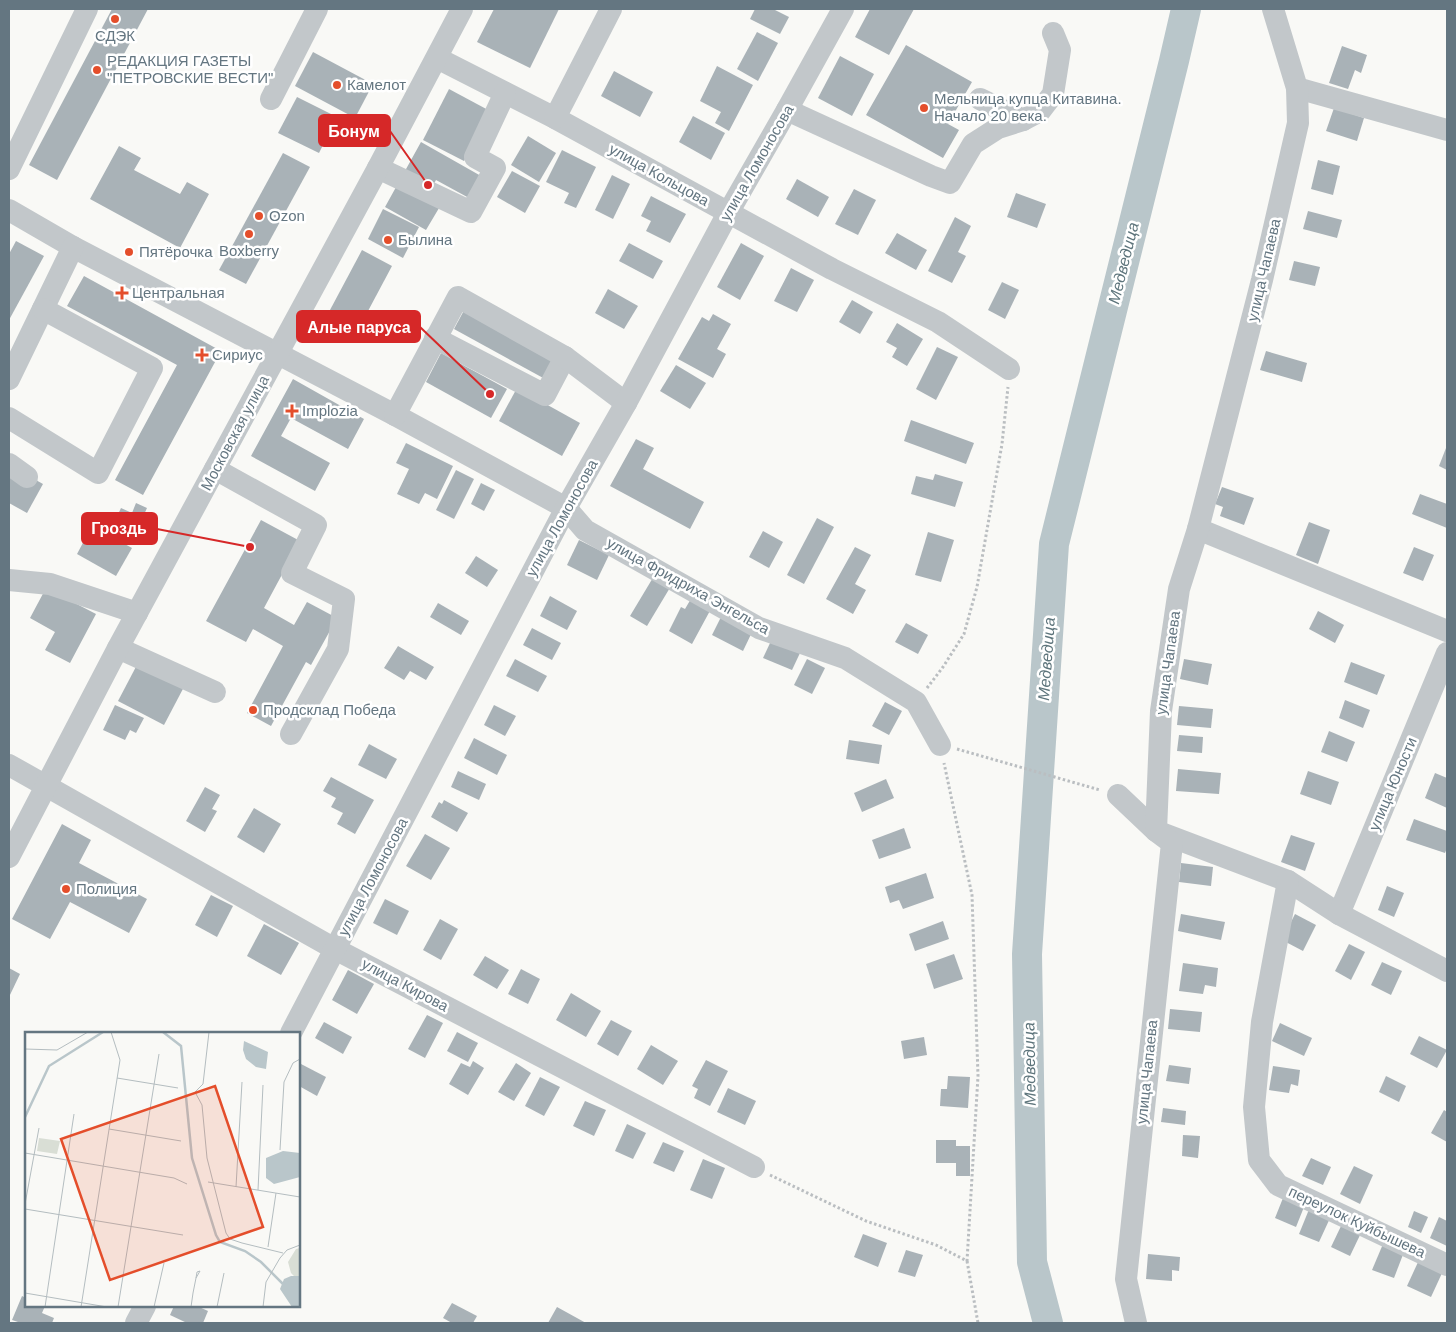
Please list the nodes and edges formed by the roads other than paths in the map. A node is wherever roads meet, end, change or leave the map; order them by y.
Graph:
1 (87, 9) edge
2 (317, 9) edge
3 (462, 9) edge
4 (611, 9) edge
5 (843, 9) edge
6 (1272, 9) edge
7 (1053, 33) dead end
8 (437, 58) junction
9 (1297, 88) junction
10 (505, 93) junction
11 (271, 99) dead end
12 (980, 99) dead end
13 (788, 110) junction
14 (555, 118) junction
15 (1023, 120) junction
16 (1447, 130) edge
17 (378, 168) junction
18 (9, 169) edge
19 (9, 210) edge
20 (728, 213) junction
21 (73, 247) junction
22 (42, 310) junction
23 (435, 338) junction
24 (278, 354) junction
25 (565, 357) junction
26 (1009, 369) road end
27 (9, 379) edge
28 (626, 403) junction
29 (395, 415) junction
30 (9, 418) edge
31 (9, 464) edge
32 (215, 469) junction
33 (27, 476) dead end
34 (566, 508) junction
35 (1198, 528) junction
36 (9, 580) edge
37 (137, 613) junction
38 (1447, 631) edge
39 (118, 648) junction
40 (1447, 653) edge
41 (215, 692) dead end
42 (291, 734) dead end
43 (940, 745) road end
44 (9, 765) edge
45 (47, 785) junction
46 (1118, 795) road end
47 (1156, 831) junction
48 (9, 857) edge
49 (1288, 881) junction
50 (1339, 914) junction
51 (335, 949) junction
52 (1447, 971) edge
53 (292, 1032) edge
54 (754, 1167) road end
55 (1447, 1265) edge
56 (144, 1307) edge
57 (136, 1323) edge
58 (1136, 1323) edge

1 - 18 street
2 - 11 street
3 - 8 street, Московская улица
4 - 14 street
5 - 13 street, улица Ломоносова
6 - 9 street, улица Чапаева
7 - 15 street
8 - 10 street, улица Кольцова
8 - 17 street, Московская улица
9 - 16 street
9 - 35 street, улица Чапаева
10 - 14 street, улица Кольцова
10 - 17 street
12 - 15 street
13 - 15 street
13 - 20 street, улица Ломоносова
14 - 20 street, улица Кольцова
17 - 24 street, Московская улица
19 - 21 street, улица Фридриха Энгельса
20 - 26 street, улица Кольцова
20 - 28 street, улица Ломоносова
21 - 22 street
21 - 24 street, улица Фридриха Энгельса
22 - 27 street
22 - 30 street
23 - 25 street
23 - 25 street
23 - 29 street
24 - 29 street, улица Фридриха Энгельса
24 - 32 street, Московская улица
25 - 28 street
28 - 34 street, улица Ломоносова
29 - 34 street, улица Фридриха Энгельса
31 - 33 street
32 - 37 street, Московская улица
32 - 42 street
34 - 43 street, улица Фридриха Энгельса
34 - 51 street, улица Ломоносова
35 - 38 street
35 - 47 street, улица Чапаева
36 - 37 street
37 - 39 street, Московская улица
39 - 41 street
39 - 45 street, Московская улица
40 - 50 street, улица Юности
44 - 45 street, улица Кирова
45 - 48 street, Московская улица
45 - 51 street, улица Кирова
46 - 47 street
47 - 49 street
47 - 58 street, улица Чапаева
49 - 50 street
49 - 55 street, переулок Куйбышева
50 - 52 street
51 - 53 street, улица Ломоносова
51 - 54 street, улица Кирова
56 - 57 street

